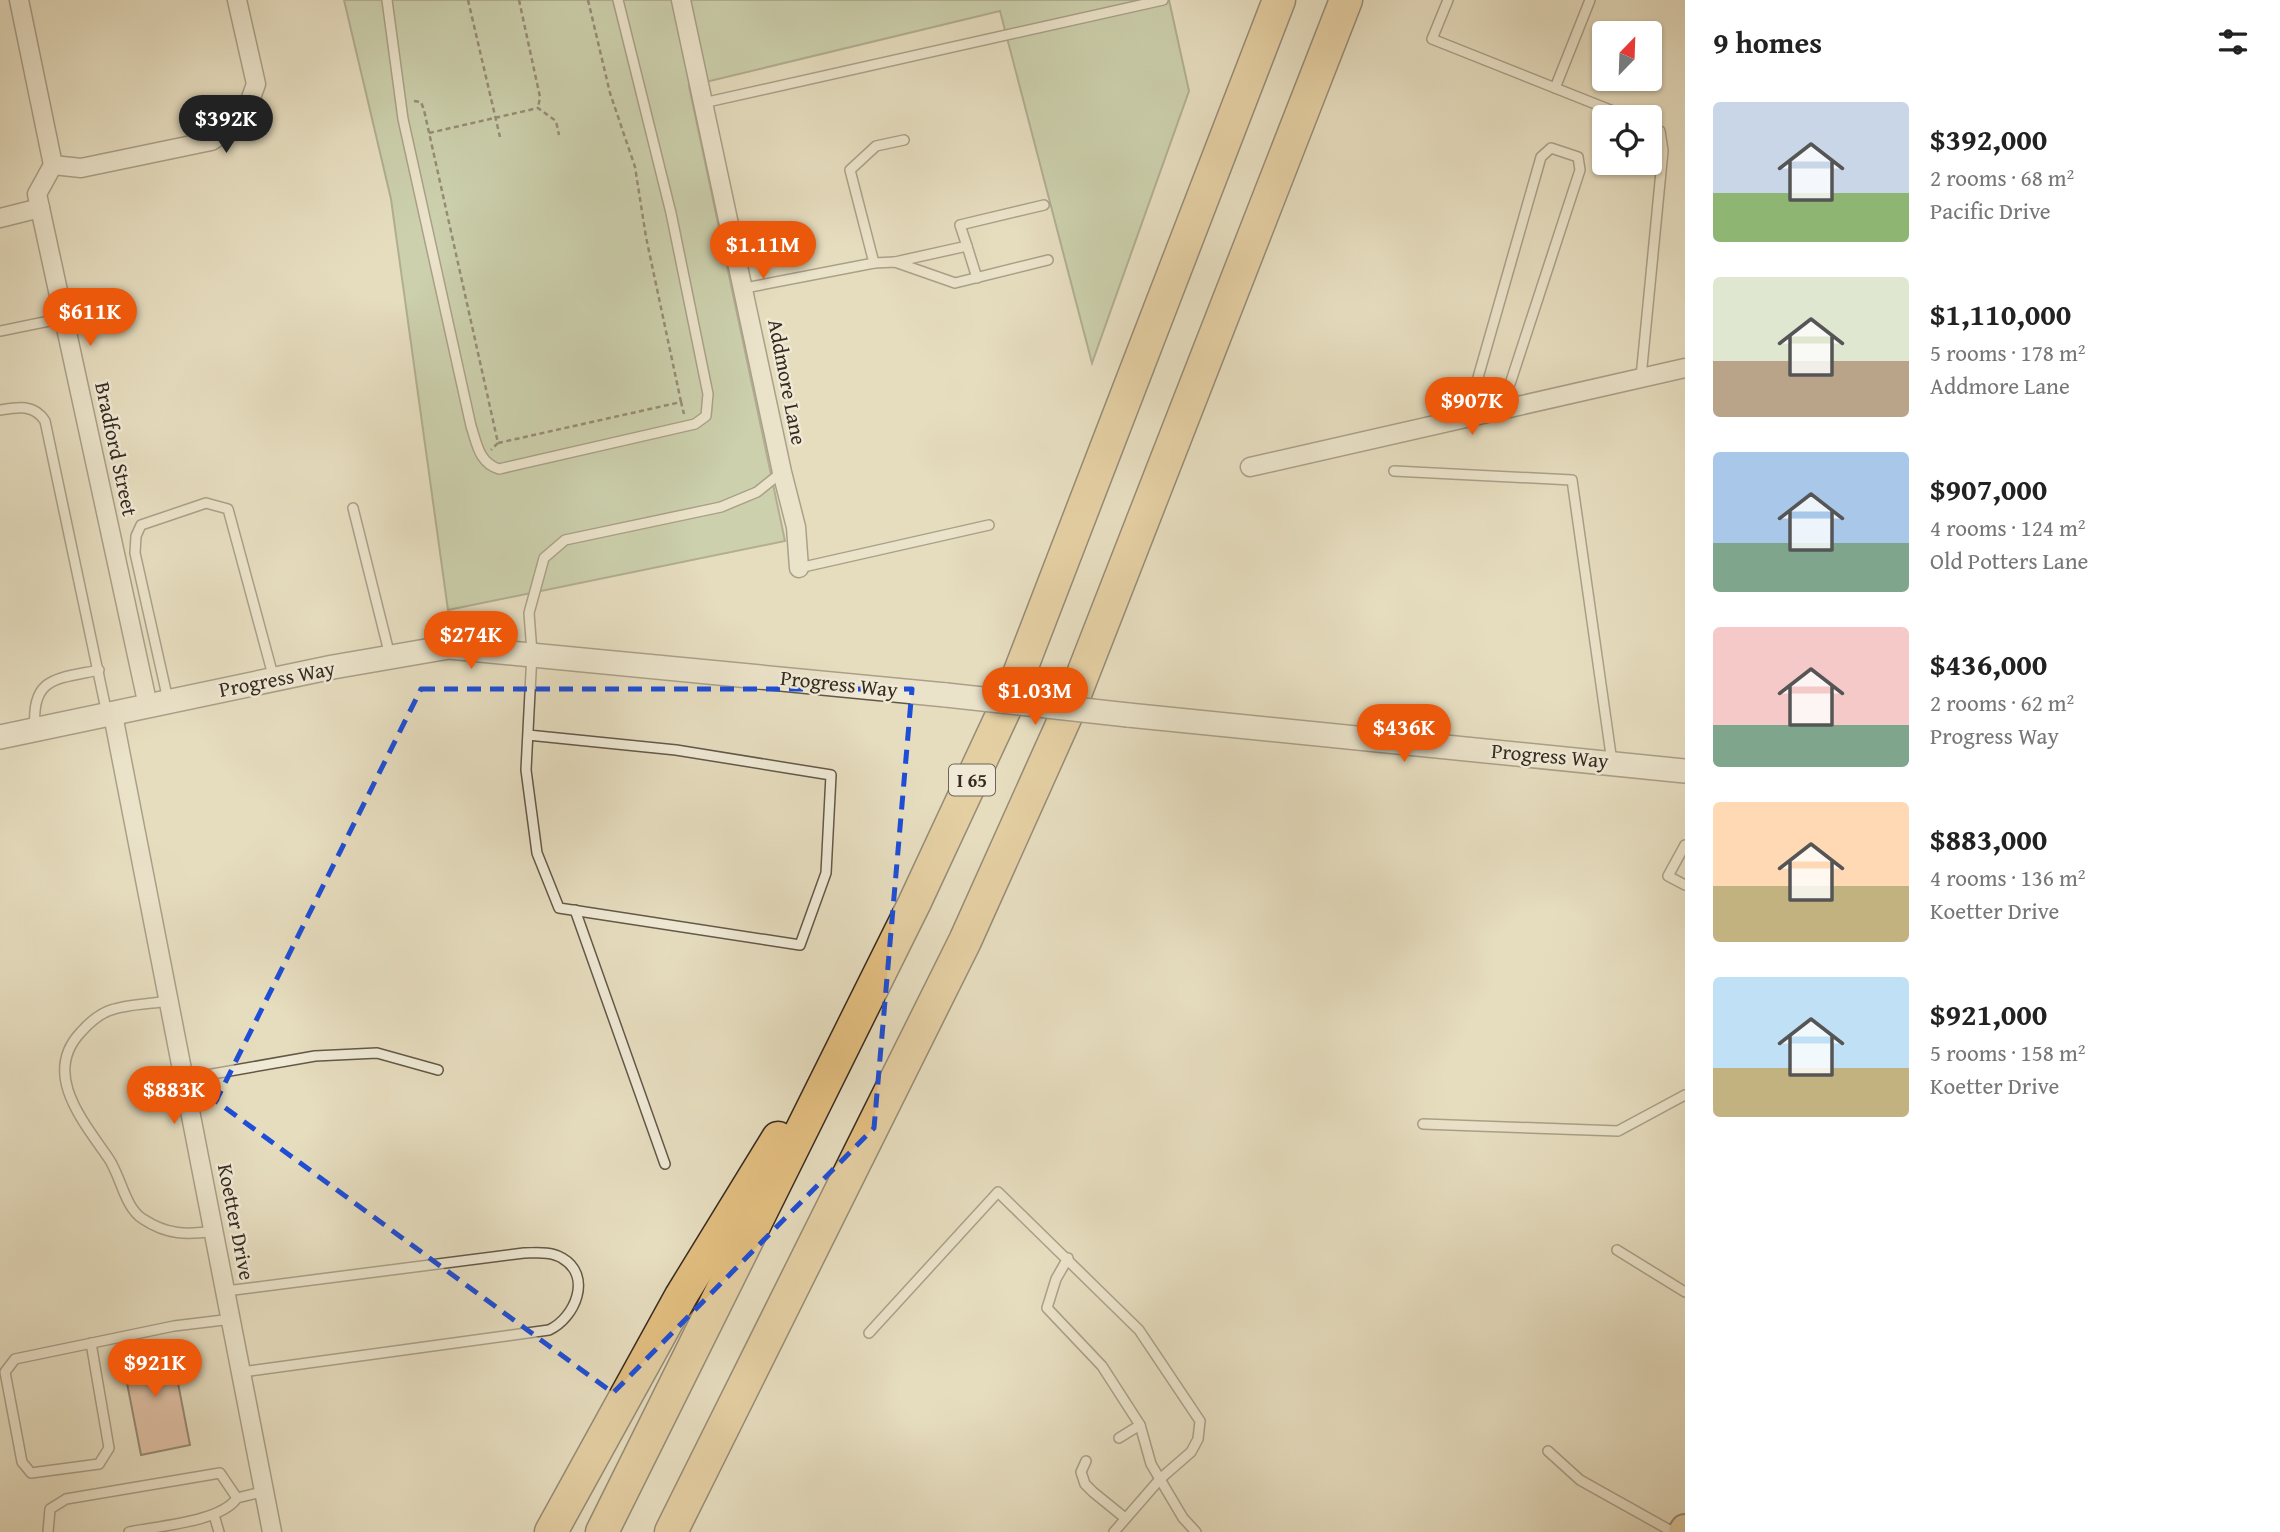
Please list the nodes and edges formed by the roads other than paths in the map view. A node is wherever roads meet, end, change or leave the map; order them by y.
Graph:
1 (19, 0) edge
2 (237, 0) edge
3 (387, 0) edge
4 (618, 0) edge
5 (681, 0) edge
6 (1163, 0) edge
7 (1279, 0) edge
8 (1346, 0) edge
9 (1448, 0) edge
10 (1590, 0) edge
11 (1555, 88) junction
12 (703, 103) junction
13 (1598, 105) edge
14 (904, 140) dead end
15 (53, 165) junction
16 (1661, 175) edge
17 (1044, 205) dead end
18 (40, 208) junction
19 (0, 218) edge
20 (967, 246) junction
21 (1048, 260) dead end
22 (895, 262) junction
23 (874, 263) junction
24 (977, 278) junction
25 (745, 288) junction
26 (64, 318) junction
27 (0, 331) edge
28 (1685, 368) edge
29 (1641, 377) junction
30 (1481, 406) junction
31 (0, 410) edge
32 (1250, 467) dead end
33 (1394, 471) dead end
34 (782, 472) junction
35 (354, 508) dead end
36 (989, 525) dead end
37 (799, 568) joint
38 (532, 653) junction
39 (390, 658) junction
40 (99, 670) junction
41 (274, 679) junction
42 (158, 703) junction
43 (110, 715) junction
44 (35, 730) junction
45 (528, 735) junction
46 (0, 737) edge
47 (1612, 762) junction
48 (1685, 771) edge
49 (1685, 845) edge
50 (1685, 885) edge
51 (575, 911) junction
52 (886, 960) junction
53 (169, 1001) junction
54 (438, 1070) dead end
55 (184, 1079) junction
56 (1685, 1095) edge
57 (1423, 1124) dead end
58 (665, 1164) dead end
59 (214, 1231) junction
60 (1617, 1250) dead end
61 (1068, 1258) junction
62 (226, 1291) junction
63 (1685, 1292) edge
64 (785, 1304) junction
65 (232, 1319) junction
66 (869, 1333) dead end
67 (91, 1343) junction
68 (242, 1372) junction
69 (1140, 1425) junction
70 (1119, 1438) dead end
71 (1548, 1451) dead end
72 (1086, 1461) dead end
73 (1160, 1479) junction
74 (266, 1491) junction
75 (237, 1498) junction
76 (214, 1515) junction
77 (1125, 1518) junction
78 (1190, 1530) edge
79 (48, 1532) edge
80 (129, 1532) edge
81 (219, 1532) edge
82 (272, 1532) edge
83 (551, 1532) edge
84 (603, 1532) edge
85 (671, 1532) edge
86 (688, 1532) edge
87 (1114, 1532) edge
88 (1673, 1532) edge

1 - 15 street
2 - 15 street
3 - 4 lane
5 - 12 street, Addmore Lane
6 - 12 lane
7 - 52 highway, I 65
8 - 64 highway
9 - 11 lane
10 - 11 lane
11 - 13 lane
12 - 25 street, Addmore Lane
14 - 23 lane
15 - 18 street, Bradford Street
16 - 29 lane
17 - 20 lane
18 - 19 street
18 - 26 street, Bradford Street
20 - 22 lane
20 - 24 lane
21 - 24 lane
22 - 23 lane
22 - 24 lane
23 - 25 lane
25 - 34 street, Addmore Lane
26 - 27 lane
26 - 42 street, Bradford Street
28 - 29 street
29 - 30 street
30 - 30 lane
30 - 32 street
31 - 40 lane
33 - 47 lane
34 - 37 street, Addmore Lane
34 - 38 lane
35 - 39 lane
36 - 37 lane
38 - 39 street, Progress Way
38 - 45 lane
38 - 47 street, Progress Way, bridge
39 - 41 street, Progress Way
40 - 43 lane
40 - 44 lane
41 - 42 street, Progress Way
41 - 42 lane
42 - 43 street, Progress Way
43 - 44 street, Progress Way
43 - 53 street, Koetter Drive
44 - 46 street, Progress Way
45 - 51 lane
45 - 51 lane
47 - 48 street, Progress Way
49 - 50 lane
51 - 58 lane
52 - 83 highway
52 - 84 highway, I 65
53 - 55 street, Koetter Drive
53 - 59 lane
54 - 55 lane
55 - 59 street, Koetter Drive
56 - 57 lane
59 - 62 street, Koetter Drive
60 - 63 lane
61 - 66 lane
61 - 69 lane
61 - 73 lane
62 - 65 street, Koetter Drive
62 - 68 lane
64 - 85 highway
64 - 86 highway
65 - 67 lane
65 - 68 street, Koetter Drive
67 - 67 lane
68 - 74 street, Koetter Drive
69 - 70 lane
69 - 73 lane
71 - 88 lane
72 - 77 lane
73 - 77 lane
73 - 78 lane
74 - 75 lane
74 - 82 street, Koetter Drive
75 - 76 lane
75 - 79 lane
76 - 80 lane
76 - 81 lane
77 - 87 lane

